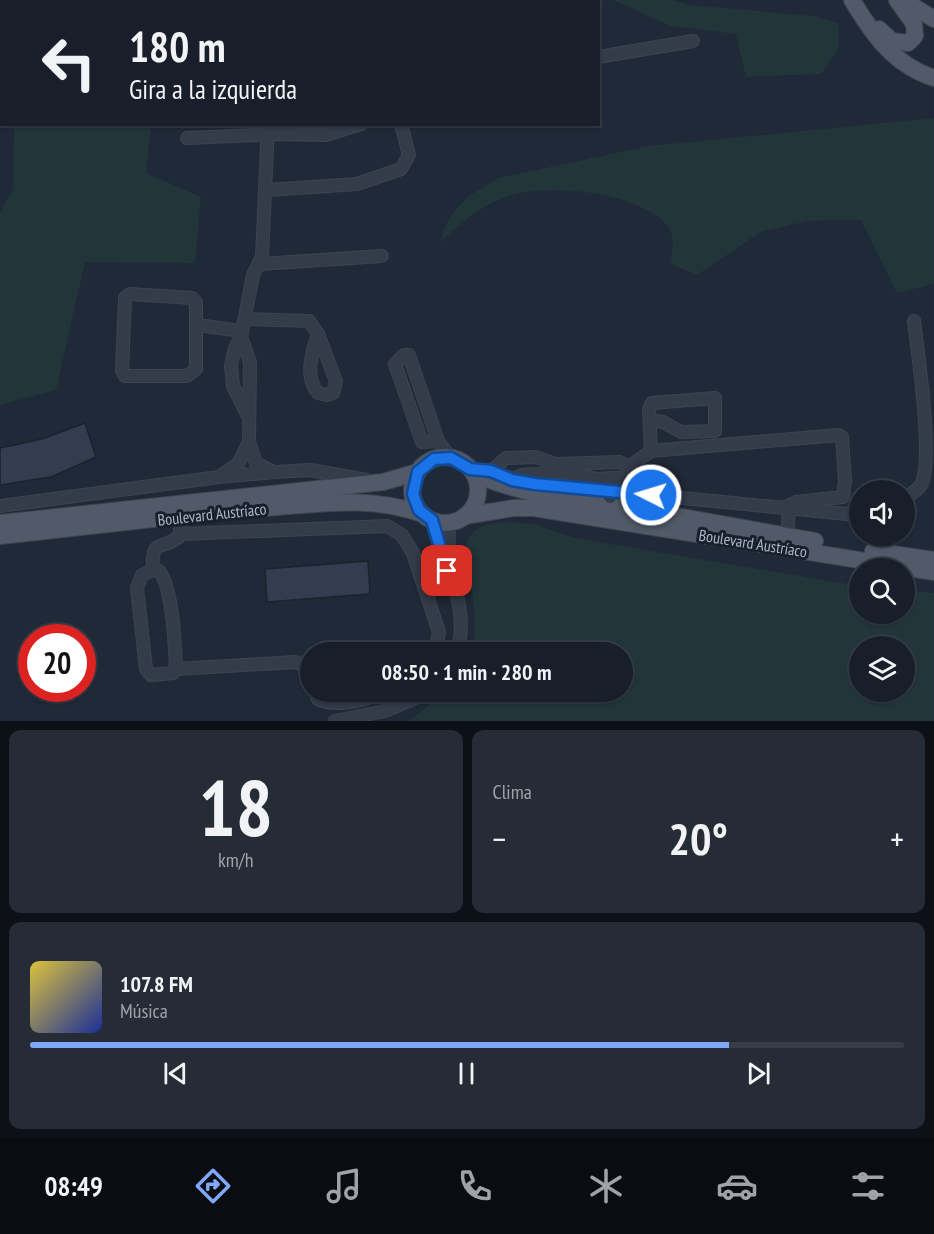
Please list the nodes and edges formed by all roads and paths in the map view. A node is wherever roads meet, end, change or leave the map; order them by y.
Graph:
1 (897, 0) edge
2 (903, 0) edge
3 (854, 4) edge
4 (934, 20) edge
5 (693, 40) dead end
6 (600, 57) edge
7 (934, 78) edge
8 (355, 126) edge
9 (401, 126) edge
10 (268, 129) edge
11 (187, 138) dead end
12 (267, 190) junction
13 (382, 256) dead end
14 (260, 264) junction
15 (914, 321) dead end
16 (197, 325) junction
17 (242, 329) junction
18 (318, 334) dead end
19 (247, 414) junction
20 (650, 420) junction
21 (438, 441) junction
22 (249, 442) junction
23 (651, 451) junction
24 (929, 454) edge
25 (451, 458) junction
26 (472, 471) junction
27 (491, 471) junction
28 (275, 472) junction
29 (418, 472) junction
30 (629, 472) junction
31 (219, 477) junction
32 (512, 480) junction
33 (383, 482) junction
34 (612, 487) junction
35 (915, 490) edge
36 (668, 494) junction
37 (729, 503) junction
38 (0, 506) edge
39 (786, 509) junction
40 (644, 511) junction
41 (849, 514) edge
42 (427, 517) junction
43 (458, 520) junction
44 (0, 523) edge
45 (728, 526) junction
46 (0, 536) edge
47 (787, 536) junction
48 (934, 560) edge
49 (153, 570) junction
50 (934, 572) edge
51 (451, 577) junction
52 (437, 642) edge
53 (459, 642) edge
54 (300, 664) edge
55 (176, 669) junction
56 (405, 702) edge
57 (414, 702) edge
58 (335, 721) edge
59 (380, 721) edge

1 - 3 main road
2 - 4 main road
3 - 7 main road
5 - 6 street
8 - 10 street
9 - 12 street
10 - 11 street
10 - 12 street
12 - 14 street
13 - 14 street
14 - 17 street
15 - 24 street
16 - 16 street
16 - 17 street
17 - 18 street
17 - 19 street
17 - 19 street
19 - 22 street
20 - 20 street
20 - 23 street
21 - 21 street
21 - 25 street
22 - 28 street
22 - 31 street
23 - 30 street
23 - 39 street
24 - 35 street
25 - 26 main road
25 - 29 main road
26 - 27 street
26 - 40 main road, Boulevard Austríaco
26 - 43 main road
27 - 30 street
27 - 32 street
28 - 31 street
28 - 33 street
29 - 33 main road, Boulevard Austríaco
29 - 42 main road
30 - 34 street
30 - 36 street
31 - 38 street
32 - 34 street
32 - 36 street
33 - 44 main road, Boulevard Austríaco
34 - 40 street
36 - 37 street
37 - 39 street
37 - 45 street
39 - 41 street
39 - 47 street
40 - 45 main road, Boulevard Austríaco
42 - 43 main road
42 - 46 main road, Boulevard Austríaco
42 - 51 street
43 - 50 main road, Boulevard Austríaco
43 - 51 street
45 - 47 main road, Boulevard Austríaco
47 - 48 main road, Boulevard Austríaco
49 - 52 street
49 - 55 street
49 - 55 street
51 - 53 street
54 - 55 street
56 - 58 street
57 - 59 street

